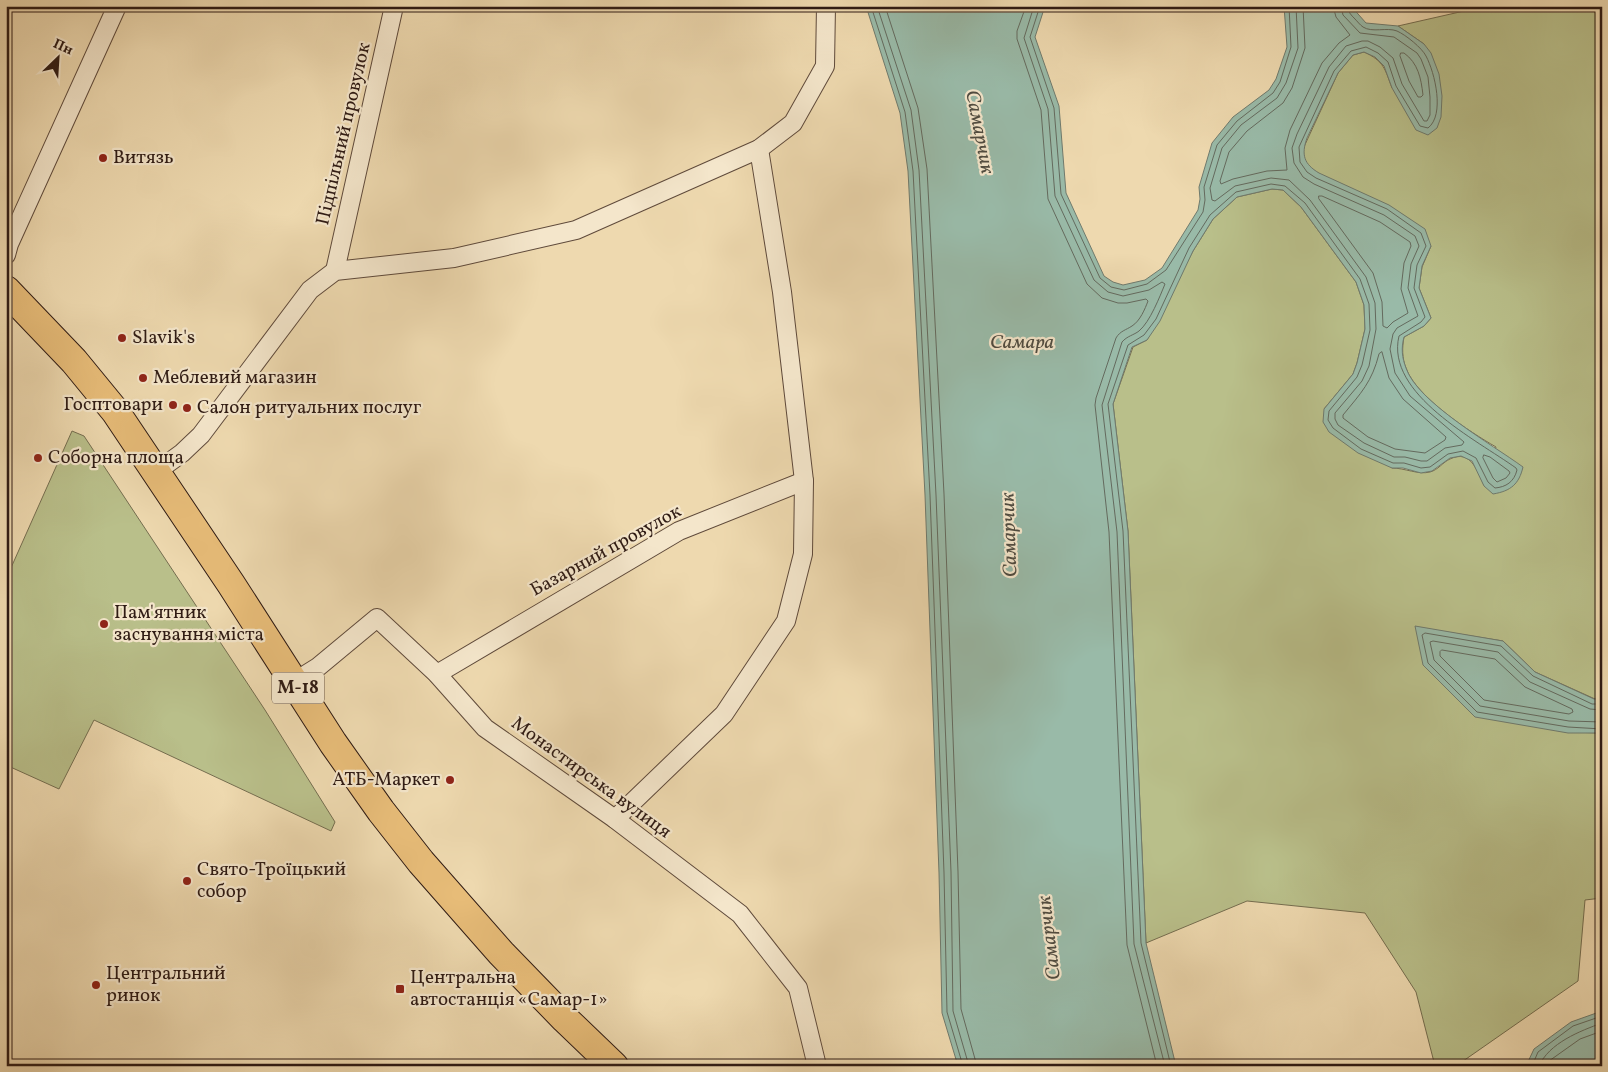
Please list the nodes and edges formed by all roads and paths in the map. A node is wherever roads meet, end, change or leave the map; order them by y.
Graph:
1 (117, 6) edge
2 (394, 6) edge
3 (826, 6) edge
4 (759, 149) junction
5 (6, 255) edge
6 (335, 271) junction
7 (6, 290) edge
8 (156, 472) junction
9 (804, 481) junction
10 (437, 674) junction
11 (294, 682) junction
12 (615, 819) junction
13 (614, 1066) edge
14 (817, 1066) edge

1 - 5 street
2 - 6 street, Підпільний провулок
3 - 4 street
4 - 6 street
4 - 9 street
6 - 8 street
7 - 8 highway, М-18
8 - 11 highway, М-18
9 - 10 street, Базарний провулок
9 - 12 street
10 - 11 street, Монастирська вулиця
10 - 12 street, Монастирська вулиця
11 - 13 highway, М-18
12 - 14 street, Монастирська вулиця

